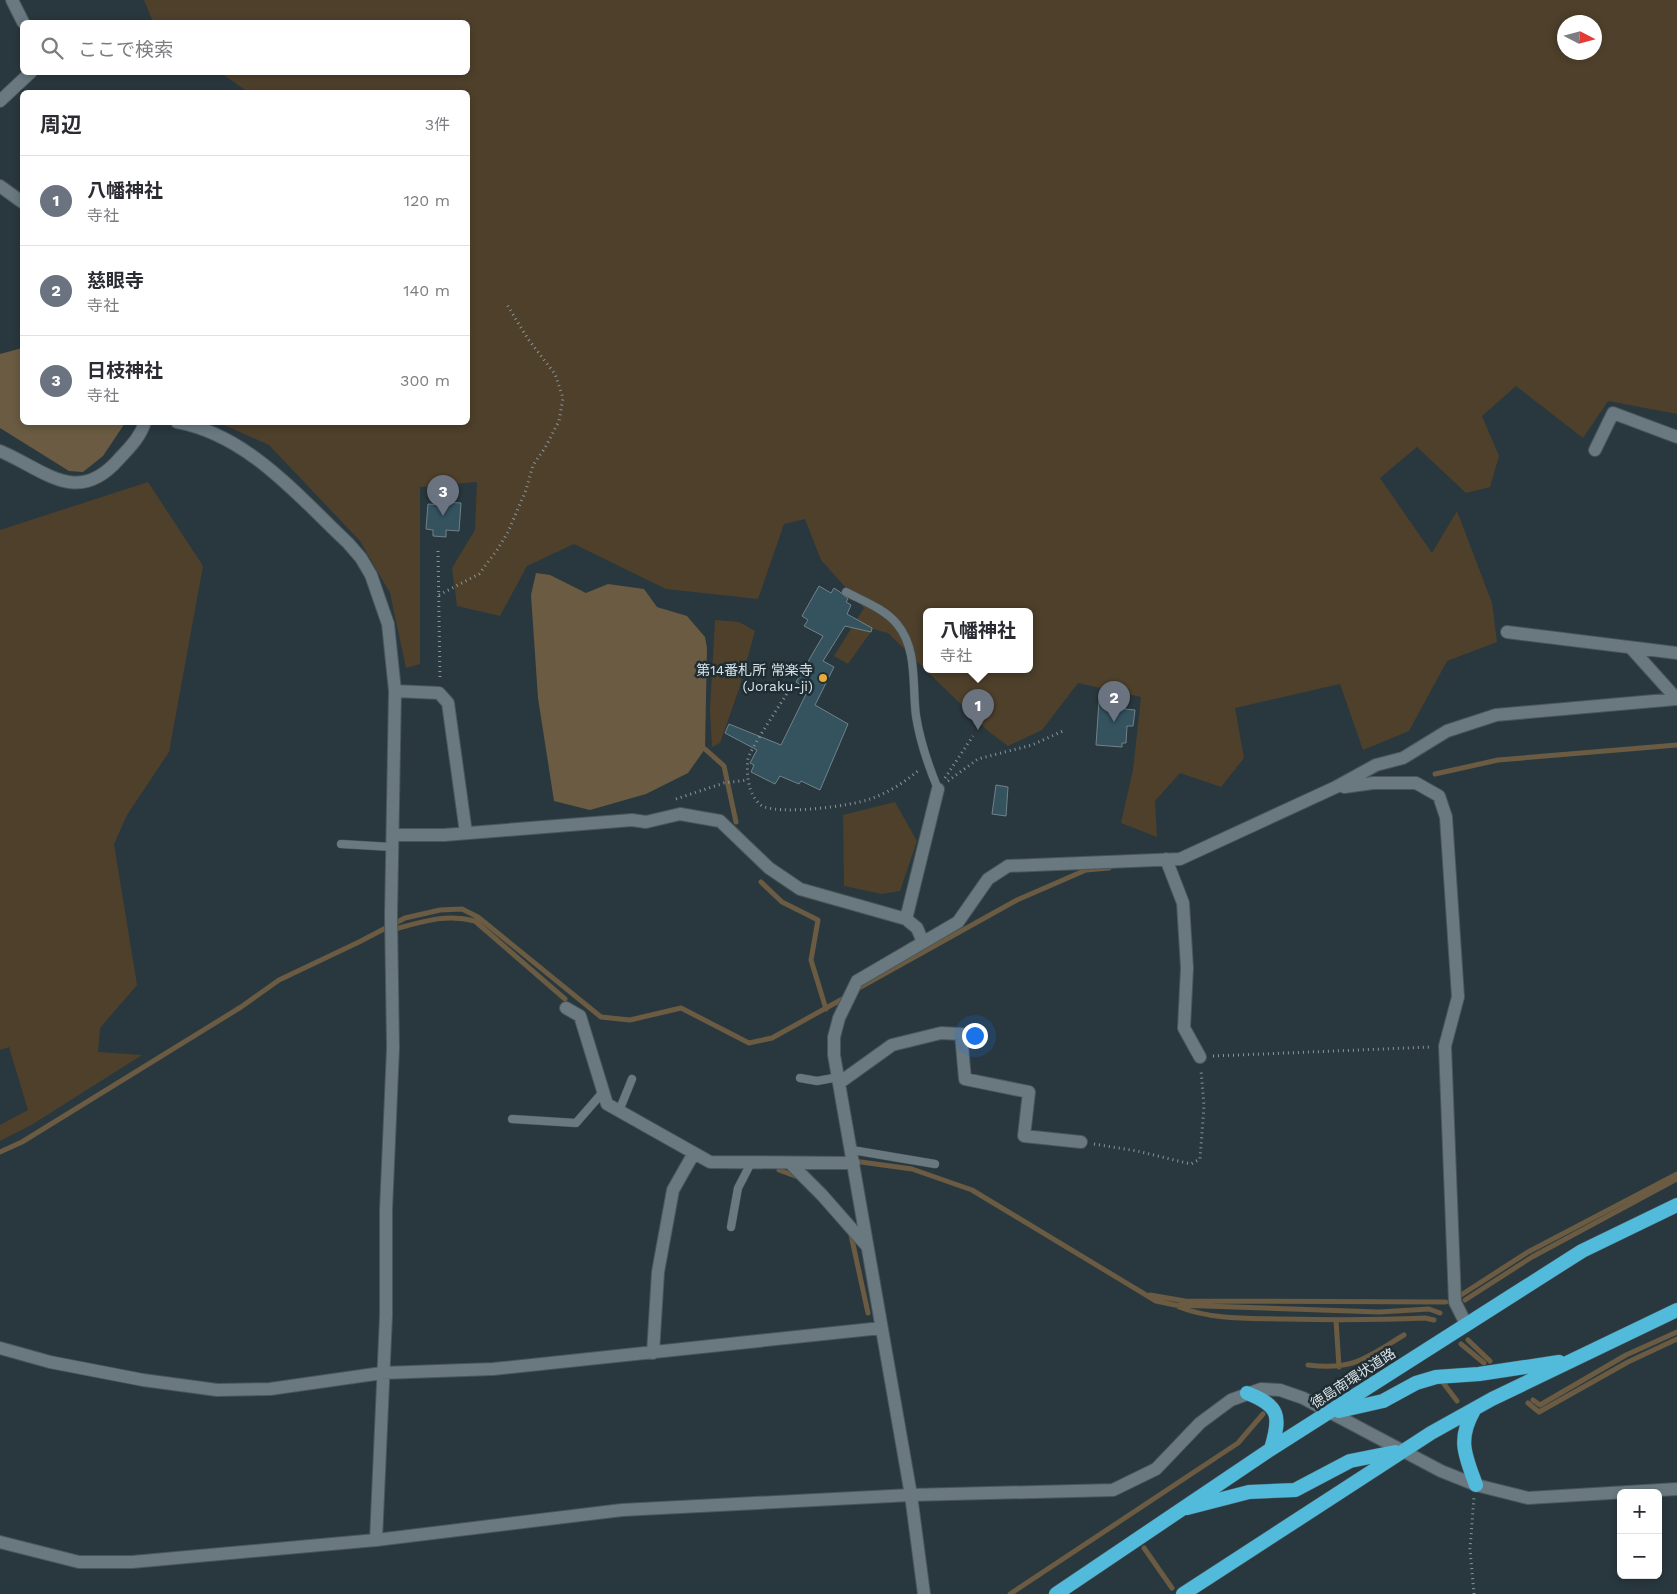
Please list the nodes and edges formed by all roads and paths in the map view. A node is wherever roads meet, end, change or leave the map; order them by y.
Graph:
1 (12, 0) edge
2 (23, 20) edge
3 (28, 75) edge
4 (0, 101) edge
5 (0, 186) edge
6 (20, 201) edge
7 (506, 303) dead end
8 (144, 425) edge
9 (186, 425) edge
10 (1677, 437) edge
11 (1595, 450) dead end
12 (0, 451) edge
13 (438, 551) dead end
14 (846, 592) dead end
15 (439, 595) junction
16 (1507, 632) dead end
17 (1631, 648) junction
18 (1677, 653) edge
19 (789, 690) dead end
20 (395, 691) junction
21 (439, 693) junction
22 (1677, 699) edge
23 (1063, 731) dead end
24 (973, 736) dead end
25 (927, 763) junction
26 (748, 780) junction
27 (724, 783) dead end
28 (1336, 788) junction
29 (938, 789) junction
30 (466, 833) junction
31 (392, 841) junction
32 (342, 844) dead end
33 (1166, 860) junction
34 (906, 919) junction
35 (923, 942) junction
36 (566, 1008) dead end
37 (1444, 1046) junction
38 (1200, 1057) junction
39 (800, 1078) dead end
40 (632, 1079) dead end
41 (839, 1080) junction
42 (603, 1092) junction
43 (619, 1111) junction
44 (512, 1119) dead end
45 (1081, 1142) joint
46 (694, 1153) junction
47 (853, 1156) junction
48 (751, 1162) junction
49 (790, 1163) junction
50 (935, 1164) dead end
51 (1677, 1204) edge
52 (731, 1227) dead end
53 (866, 1245) junction
54 (1677, 1310) edge
55 (1466, 1324) junction
56 (880, 1328) junction
57 (0, 1348) edge
58 (653, 1353) junction
59 (1573, 1360) junction
60 (382, 1373) junction
61 (1247, 1393) junction
62 (1474, 1410) junction
63 (1331, 1412) junction
64 (1271, 1449) junction
65 (1402, 1450) junction
66 (1476, 1484) junction
67 (1677, 1489) edge
68 (911, 1496) junction
69 (1177, 1511) junction
70 (376, 1540) junction
71 (0, 1542) edge
72 (924, 1594) edge
73 (1056, 1594) edge
74 (1184, 1594) edge
75 (1474, 1594) edge

1 - 2 street
3 - 4 street
5 - 6 street
7 - 15 path
8 - 12 street
9 - 20 street
10 - 11 street
13 - 15 path
14 - 25 lane
15 - 21 path
16 - 17 street
17 - 18 street
17 - 22 street
19 - 26 path
20 - 21 street
20 - 31 street
21 - 30 street
22 - 28 street
23 - 29 path
24 - 29 path
25 - 26 path
25 - 29 lane
26 - 27 path
28 - 33 street
28 - 37 street
29 - 34 street
30 - 31 street
30 - 34 street
31 - 32 lane
31 - 60 street
33 - 35 street
33 - 38 street
34 - 35 street
35 - 41 street
36 - 42 street
37 - 38 path
37 - 55 street
38 - 45 path
39 - 41 lane
40 - 43 lane
41 - 45 street
41 - 47 street
42 - 43 street
42 - 44 lane
43 - 46 street
46 - 48 street
46 - 58 street
47 - 49 street
47 - 50 lane
47 - 53 street
48 - 49 street
48 - 52 lane
49 - 53 street
51 - 55 highway, 徳島南環状道路
53 - 56 street
54 - 59 highway
55 - 63 highway, 徳島南環状道路
56 - 58 street
56 - 68 street
57 - 60 street
58 - 60 street
59 - 62 highway
59 - 63 highway
60 - 70 street
61 - 63 street
61 - 64 highway
61 - 68 street
62 - 65 highway
62 - 66 highway
63 - 64 highway, 徳島南環状道路
63 - 65 street
64 - 69 highway, 徳島南環状道路
65 - 66 street
65 - 69 highway
65 - 74 highway
66 - 67 street
66 - 75 path
68 - 70 street
68 - 72 street
69 - 73 highway, 徳島南環状道路
70 - 71 street

